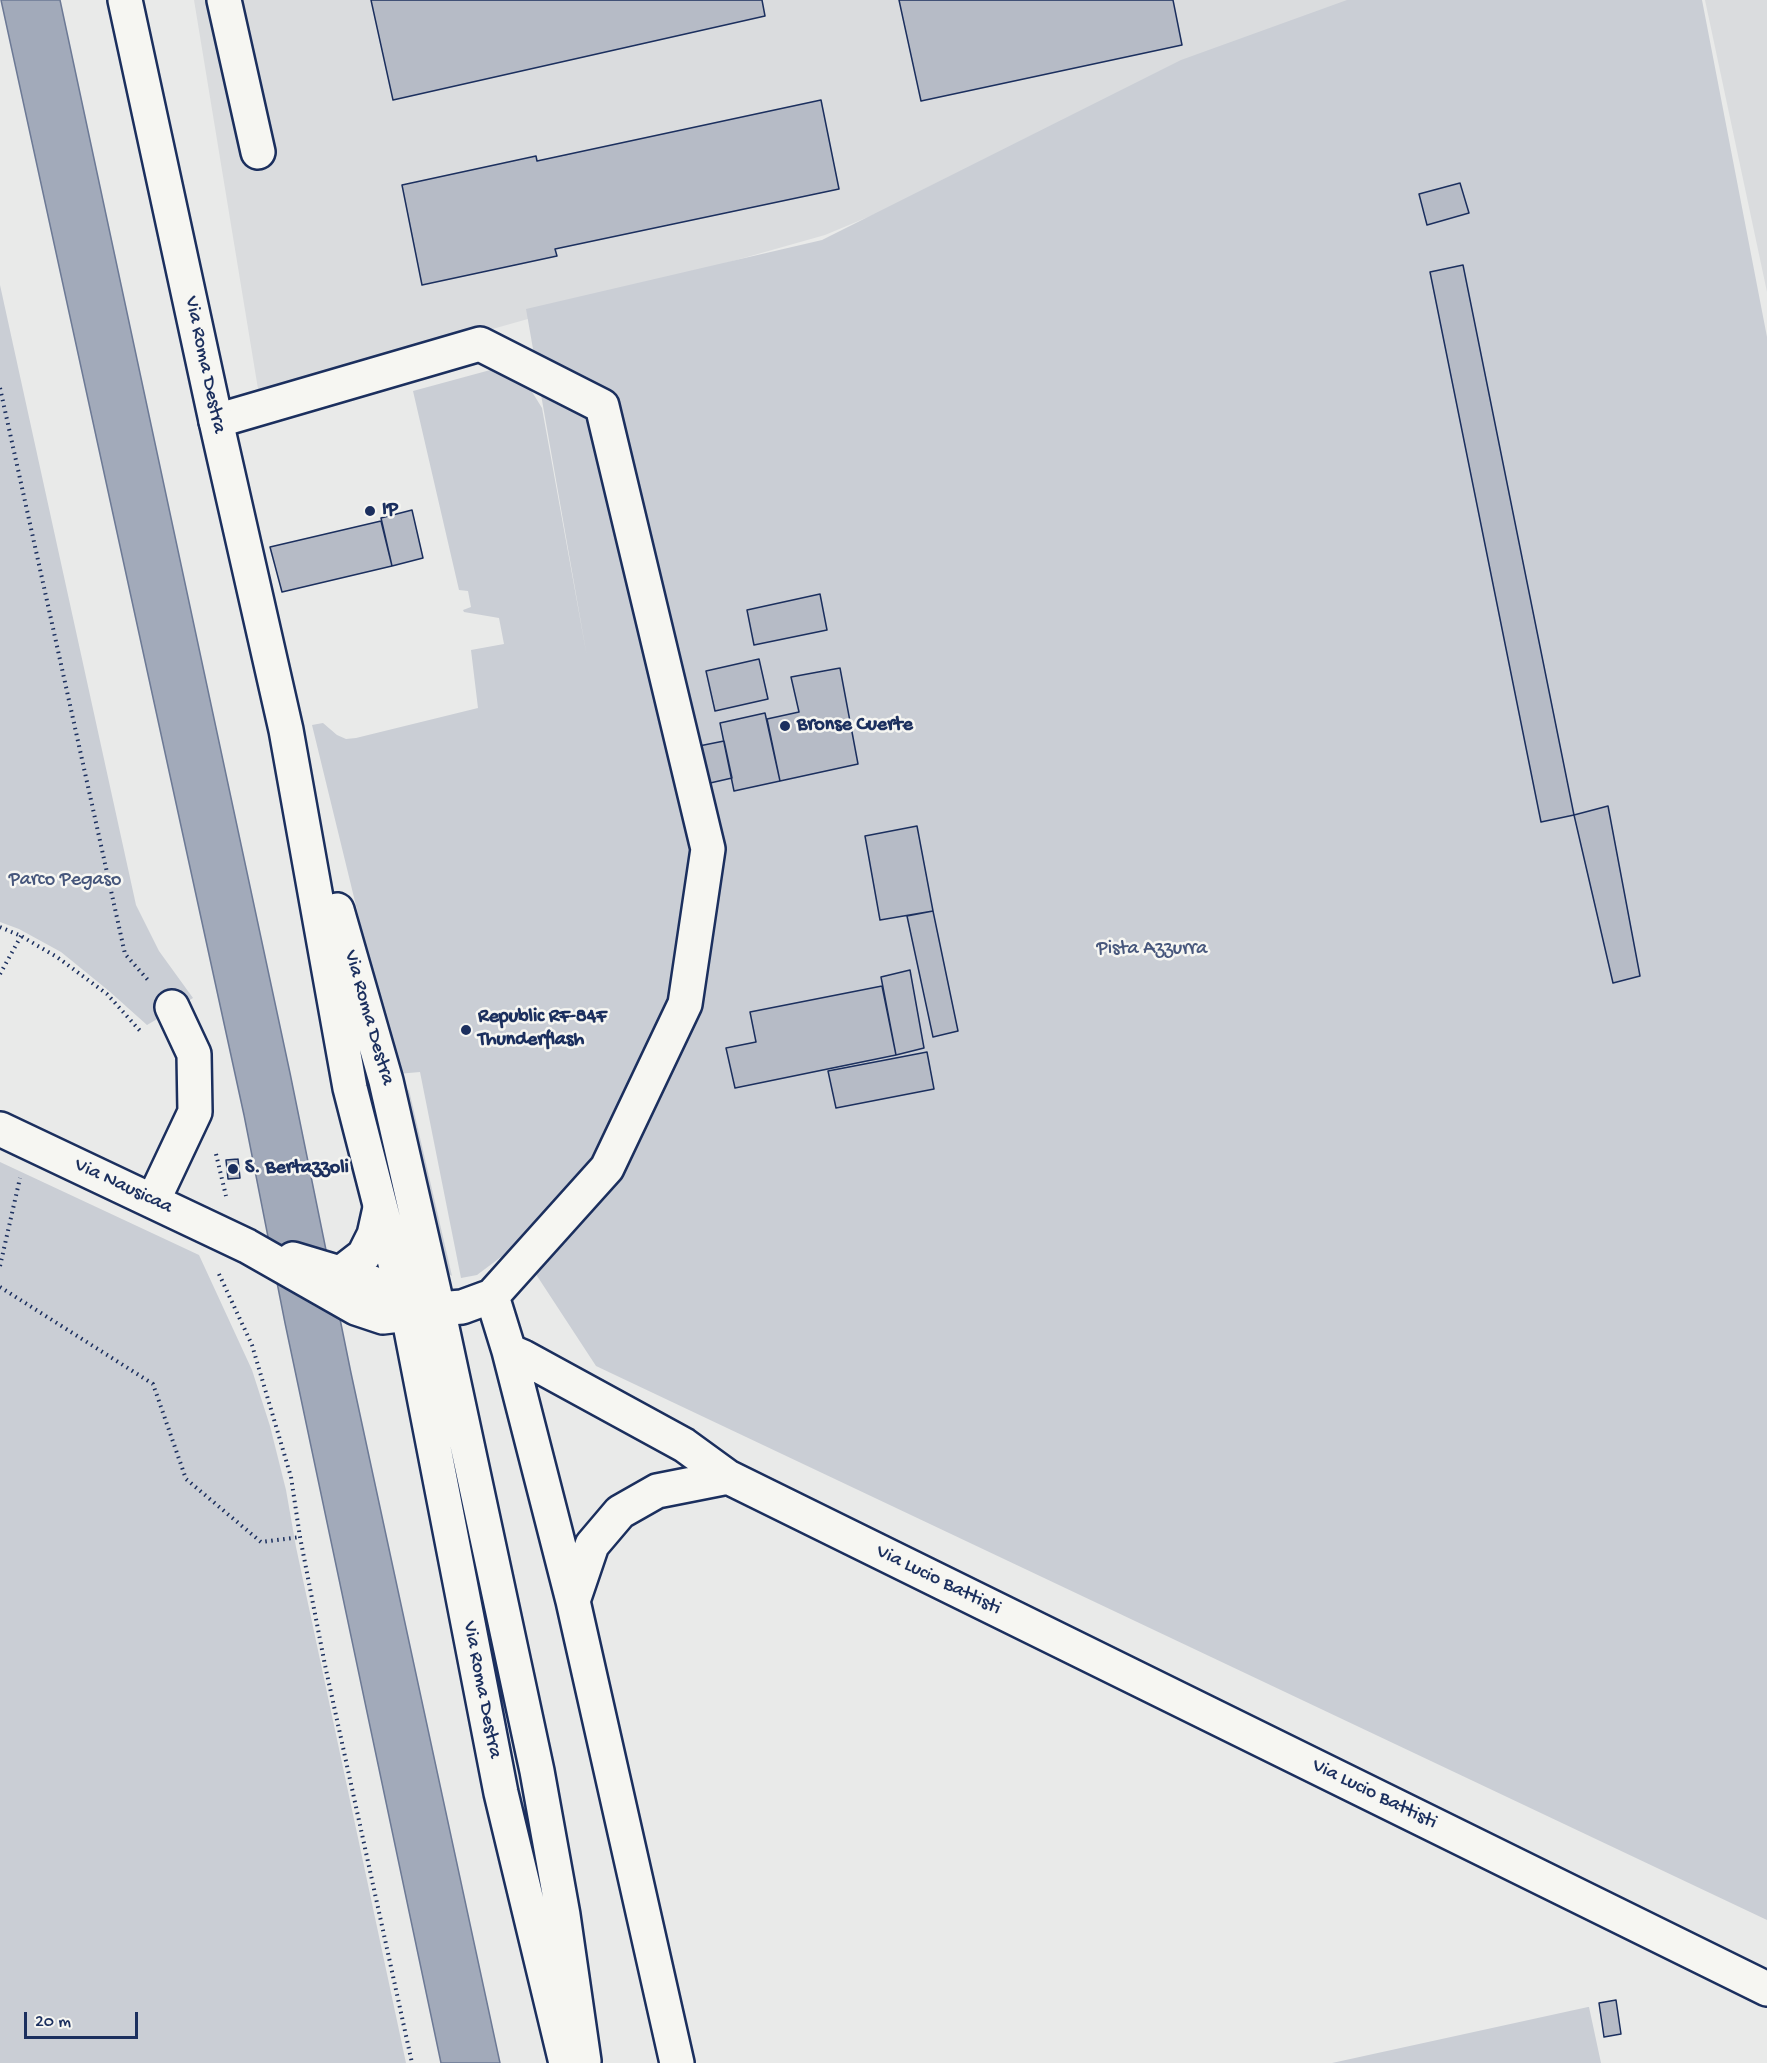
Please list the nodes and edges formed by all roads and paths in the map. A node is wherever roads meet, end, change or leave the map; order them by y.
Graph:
1 (125, 0) edge
2 (224, 0) edge
3 (258, 152) dead end
4 (0, 388) edge
5 (216, 421) junction
6 (286, 730) junction
7 (0, 927) edge
8 (21, 936) junction
9 (0, 975) edge
10 (172, 1007) joint
11 (146, 1039) dead end
12 (195, 1112) junction
13 (14, 1135) edge
14 (368, 1165) junction
15 (153, 1201) junction
16 (228, 1203) dead end
17 (380, 1208) junction
18 (200, 1223) junction
19 (247, 1246) junction
20 (0, 1266) edge
21 (342, 1272) junction
22 (0, 1287) edge
23 (492, 1296) junction
24 (423, 1312) junction
25 (509, 1352) junction
26 (728, 1478) junction
27 (300, 1537) junction
28 (573, 1601) junction
29 (1767, 1989) edge
30 (412, 2063) edge
31 (566, 2063) edge
32 (585, 2063) edge
33 (677, 2063) edge

1 - 5 main road, Via Roma Destra
2 - 3 main road
4 - 10 path
5 - 6 main road, Via Roma Destra
5 - 23 main road
6 - 14 main road, Via Roma Destra
6 - 24 main road, Via Roma Destra
7 - 8 path
8 - 9 path
8 - 11 path
10 - 12 main road
12 - 15 main road
12 - 16 path
13 - 15 main road, Via Nausicaa
13 - 20 path
14 - 17 main road, Via Roma Destra
14 - 24 main road, Via Roma Destra
15 - 18 main road, Via Nausicaa
17 - 21 main road
17 - 24 main road, Via Roma Destra
18 - 19 main road, Via Nausicaa
18 - 27 path
19 - 21 main road, Via Nausicaa
19 - 24 main road, Via Nausicaa
21 - 24 main road, Via Nausicaa
22 - 27 path
23 - 24 main road
23 - 25 main road
24 - 31 main road, Via Roma Destra
24 - 32 main road, Via Roma Destra
25 - 26 main road, Via Lucio Battisti
25 - 28 main road
26 - 28 main road
26 - 29 main road, Via Lucio Battisti
27 - 30 path
28 - 33 main road

